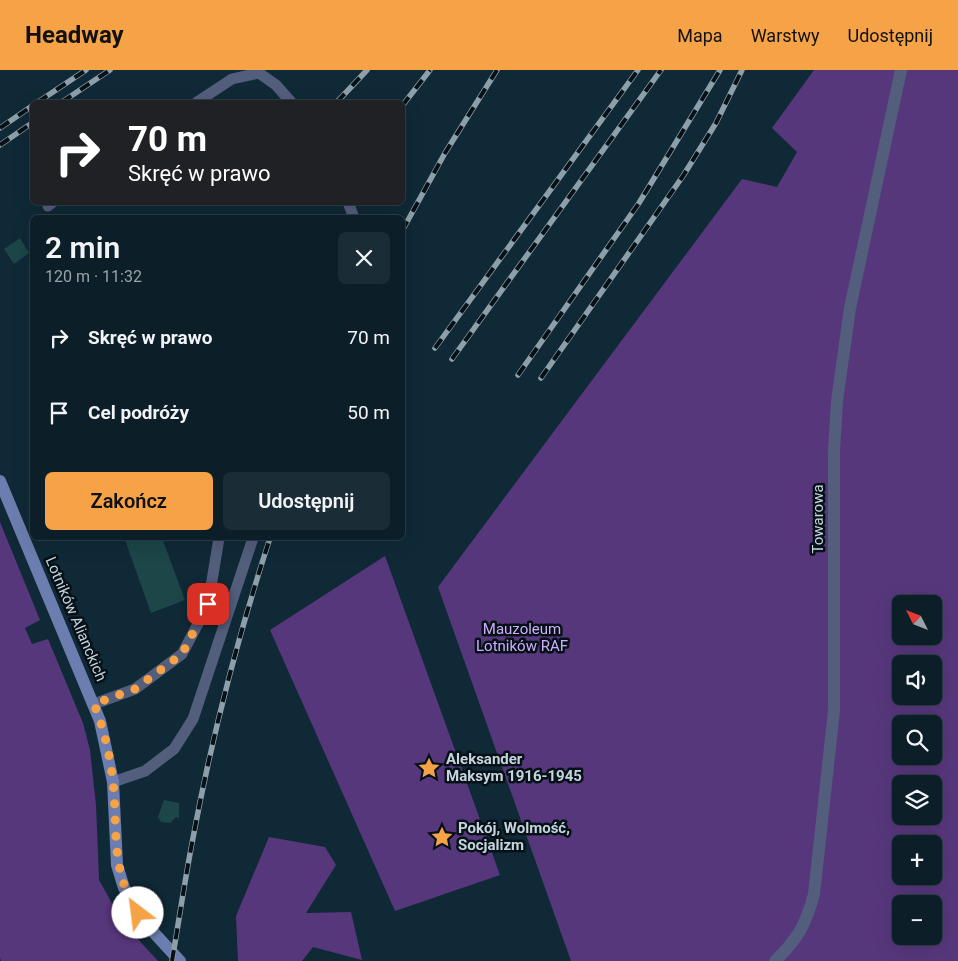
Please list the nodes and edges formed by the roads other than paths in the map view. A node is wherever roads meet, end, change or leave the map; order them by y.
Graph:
1 (901, 70) edge
2 (200, 100) edge
3 (289, 100) edge
4 (0, 481) edge
5 (219, 540) edge
6 (252, 540) edge
7 (94, 704) junction
8 (113, 782) junction
9 (180, 961) edge
10 (775, 961) edge

1 - 10 street, Towarowa
2 - 3 lane
4 - 7 main road, Lotników Alianckich
5 - 7 lane
6 - 8 lane
7 - 8 main road, Lotników Alianckich
8 - 9 main road, Lotników Alianckich

